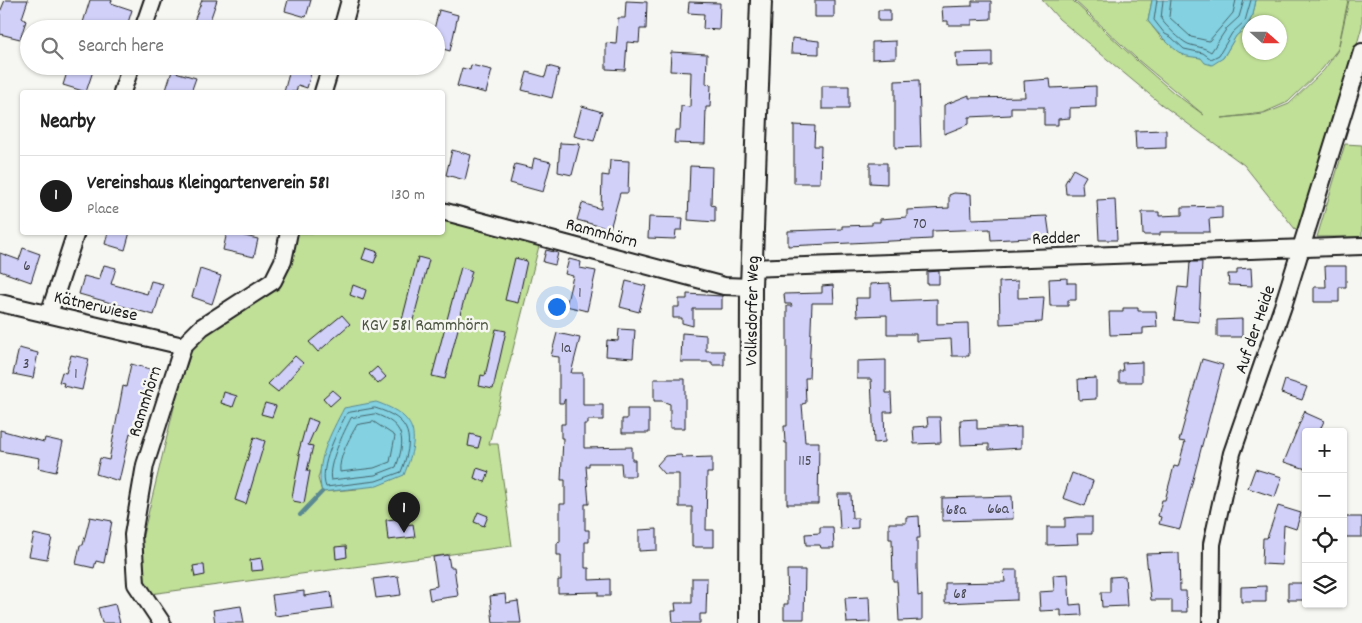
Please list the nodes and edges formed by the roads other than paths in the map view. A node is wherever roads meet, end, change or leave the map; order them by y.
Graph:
1 (153, 0) edge
2 (350, 0) edge
3 (760, 0) edge
4 (146, 20) edge
5 (344, 20) edge
6 (1362, 52) edge
7 (128, 75) edge
8 (329, 75) edge
9 (123, 90) edge
10 (325, 90) edge
11 (445, 212) edge
12 (75, 235) edge
13 (288, 235) edge
14 (1362, 246) edge
15 (1301, 247) junction
16 (751, 278) junction
17 (0, 303) edge
18 (49, 314) junction
19 (183, 346) junction
20 (162, 623) edge
21 (750, 623) edge
22 (1211, 623) edge

1 - 4 street
2 - 5 street
3 - 16 street, Volksdorfer Weg
6 - 15 street, Auf der Heide
7 - 9 street
8 - 10 street
11 - 16 street, Rammhörn
12 - 18 street
13 - 19 street, Rammhörn
14 - 15 street, Redder
15 - 16 street, Redder
15 - 22 street, Auf der Heide
16 - 21 street, Volksdorfer Weg
17 - 18 street, Kätnerwiese
18 - 19 street, Kätnerwiese
19 - 20 street, Rammhörn

